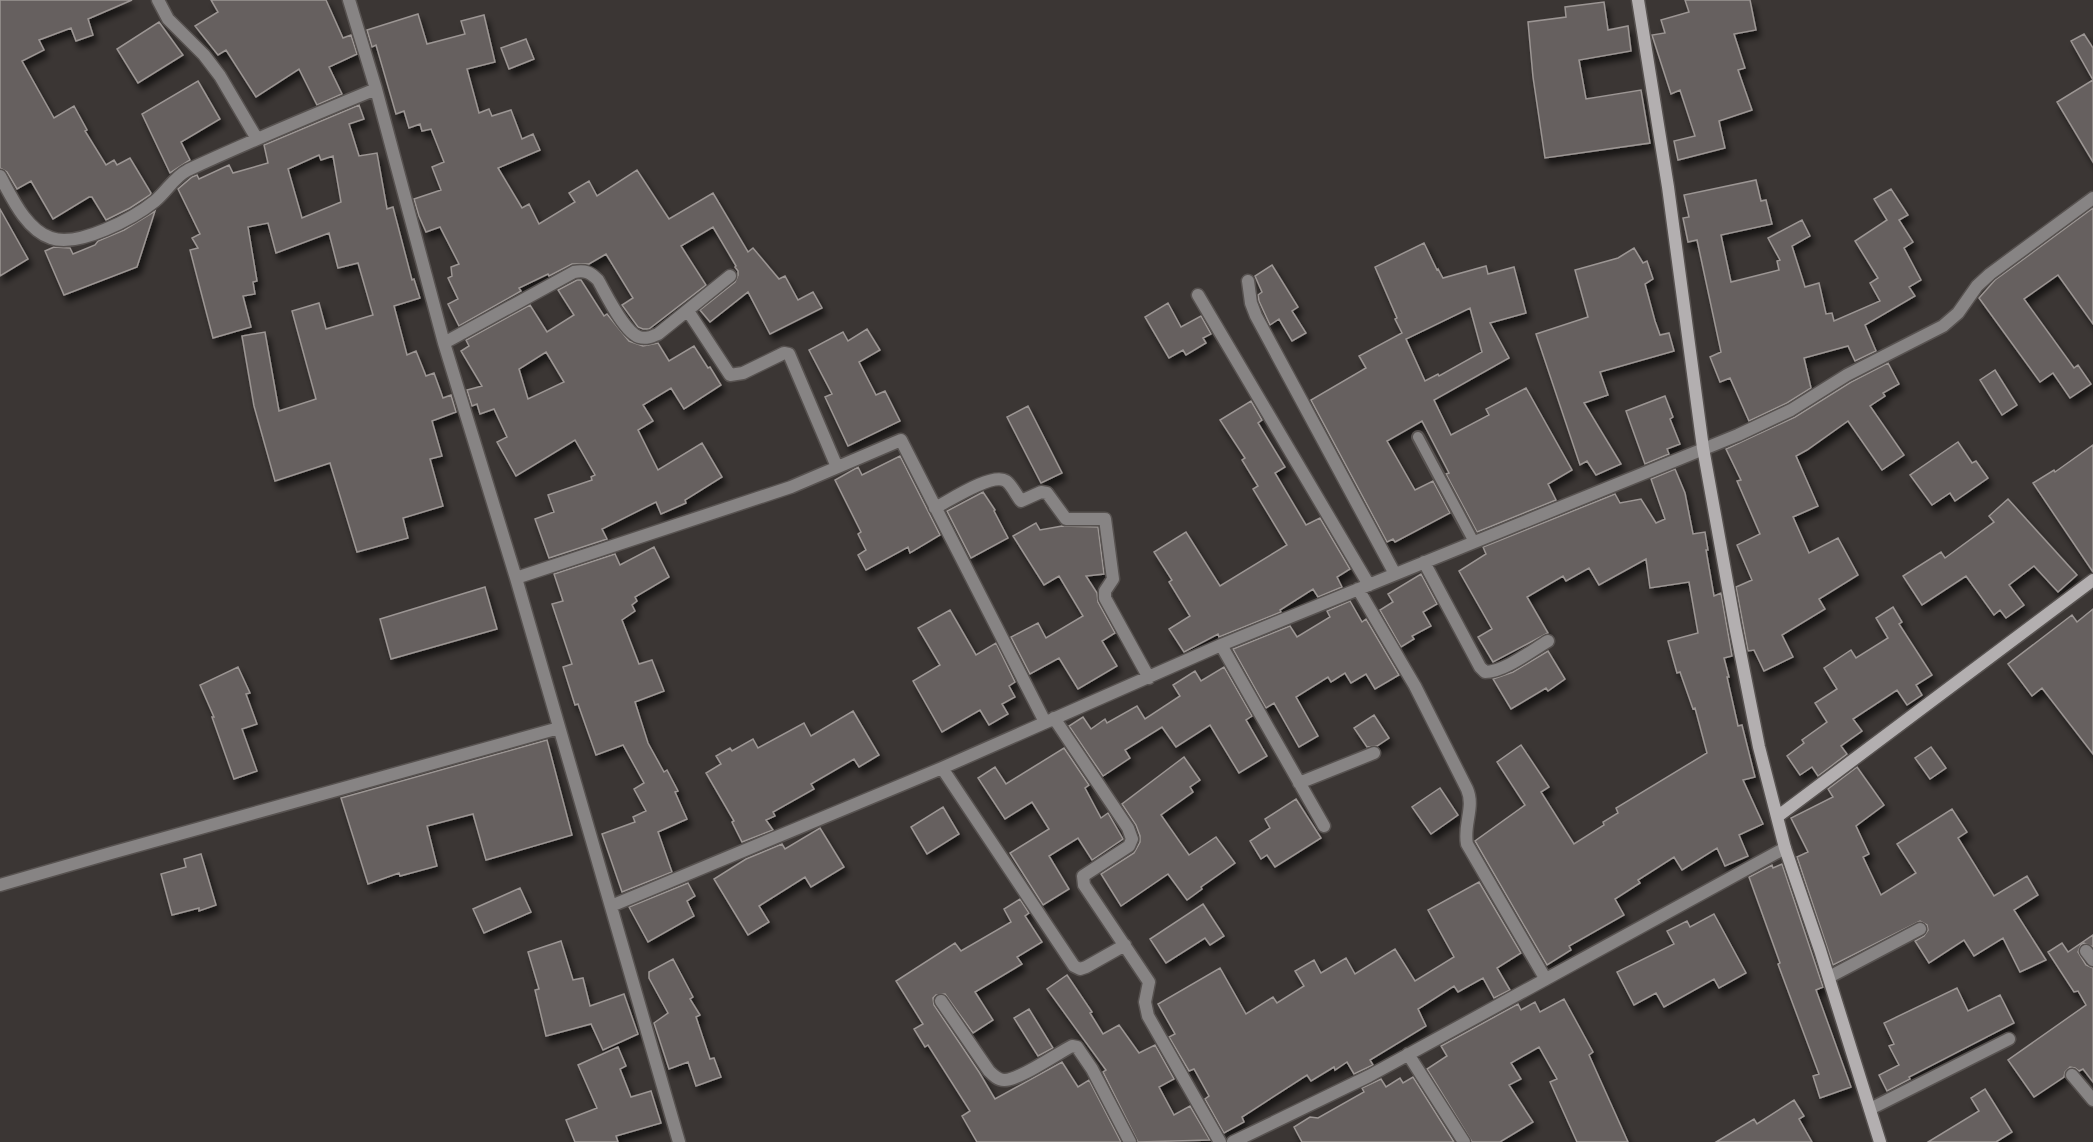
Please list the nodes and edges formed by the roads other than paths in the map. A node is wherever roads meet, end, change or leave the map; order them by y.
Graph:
1 (158, 0) edge
2 (349, 0) edge
3 (1638, 0) edge
4 (376, 89) junction
5 (256, 139) junction
6 (0, 176) edge
7 (2093, 198) edge
8 (730, 276) dead end
9 (1248, 281) dead end
10 (1198, 295) dead end
11 (688, 311) junction
12 (444, 343) junction
13 (1418, 437) dead end
14 (1703, 448) junction
15 (837, 467) junction
16 (935, 508) junction
17 (1474, 542) junction
18 (1424, 562) junction
19 (1395, 574) junction
20 (516, 578) junction
21 (2093, 580) edge
22 (1363, 587) junction
23 (1548, 641) dead end
24 (1221, 645) junction
25 (1149, 678) junction
26 (1050, 720) junction
27 (559, 728) junction
28 (1374, 753) dead end
29 (942, 768) junction
30 (1299, 783) junction
31 (1777, 817) junction
32 (1324, 826) dead end
33 (1785, 848) junction
34 (0, 885) edge
35 (611, 906) junction
36 (1920, 929) dead end
37 (1125, 945) junction
38 (1829, 977) junction
39 (1545, 978) junction
40 (941, 1001) dead end
41 (2009, 1039) dead end
42 (1408, 1054) junction
43 (2072, 1075) dead end
44 (2093, 1100) edge
45 (1870, 1109) junction
46 (1877, 1141) edge
47 (679, 1142) edge
48 (1130, 1142) edge
49 (1220, 1142) edge
50 (1233, 1142) edge
51 (1464, 1142) edge

1 - 5 street
2 - 4 street
3 - 14 street
4 - 5 street
4 - 12 street
5 - 6 street
7 - 14 street
8 - 11 street
9 - 19 street
10 - 22 street
11 - 12 street
11 - 15 street
12 - 20 street
13 - 17 lane
14 - 17 street
14 - 31 street
15 - 16 street
15 - 20 street
16 - 25 street
16 - 26 street
17 - 18 street
18 - 19 street
18 - 23 street
19 - 22 street
20 - 27 street
21 - 31 street
22 - 24 street
22 - 39 street
24 - 25 street
24 - 30 street
25 - 26 street
26 - 29 street
26 - 37 street
27 - 34 street
27 - 35 street
28 - 30 street
29 - 35 street
29 - 37 street
30 - 32 street
31 - 33 street
33 - 38 street
33 - 39 street
35 - 47 street
36 - 38 street
37 - 49 street
38 - 45 street
39 - 42 street
40 - 48 street
41 - 45 street
42 - 50 street
42 - 51 street
43 - 44 street
45 - 46 street

